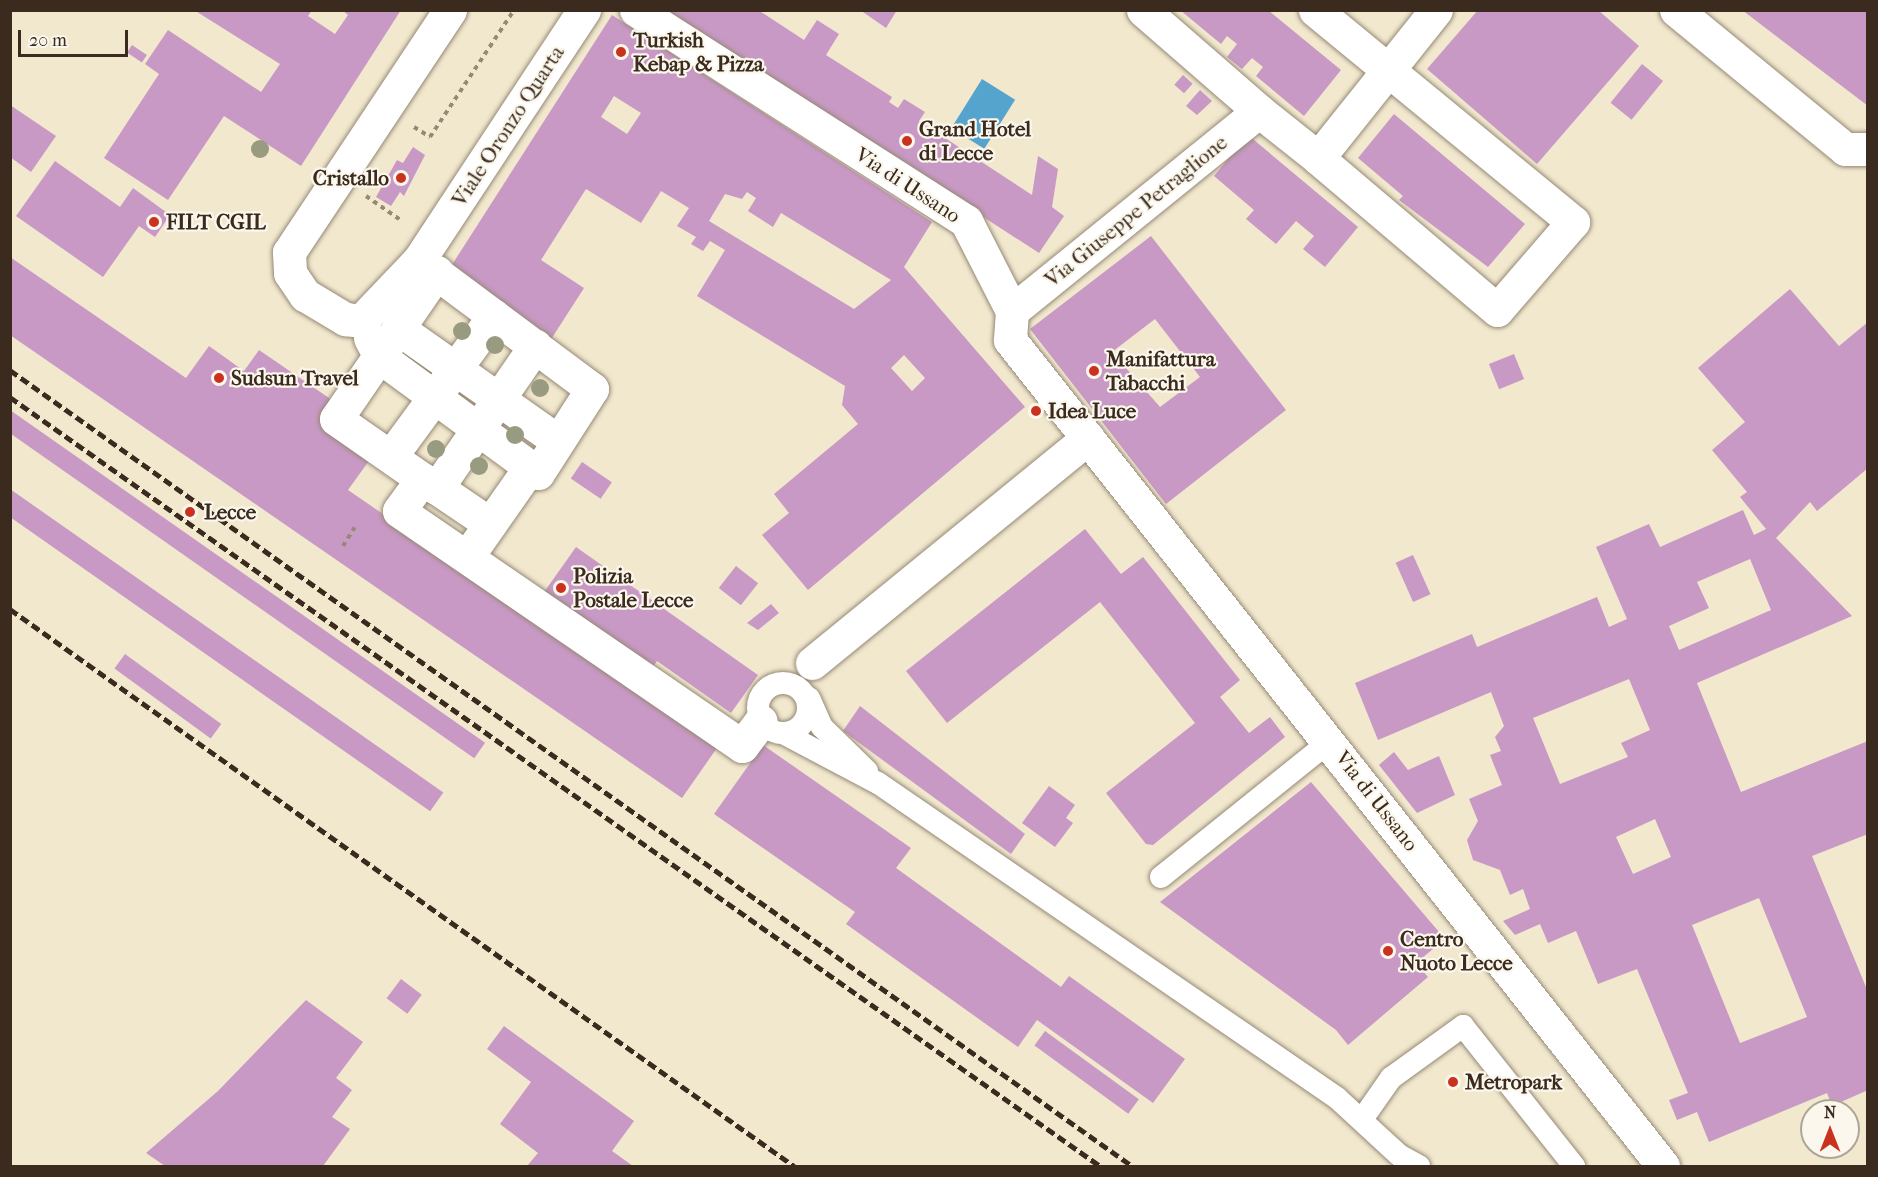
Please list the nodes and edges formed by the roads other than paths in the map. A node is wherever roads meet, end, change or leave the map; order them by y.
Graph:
1 (450, 10) edge
2 (584, 10) edge
3 (636, 10) edge
4 (1143, 10) edge
5 (1315, 10) edge
6 (1676, 10) edge
7 (1426, 14) edge
8 (1389, 69) junction
9 (1259, 111) junction
10 (1868, 148) edge
11 (1318, 158) junction
12 (425, 250) junction
13 (1012, 311) junction
14 (494, 316) junction
15 (361, 321) junction
16 (399, 329) junction
17 (535, 346) junction
18 (380, 357) junction
19 (455, 369) junction
20 (435, 397) junction
21 (499, 399) junction
22 (478, 429) junction
23 (1088, 438) junction
24 (558, 441) junction
25 (391, 456) junction
26 (530, 467) junction
27 (430, 483) junction
28 (490, 524) junction
29 (467, 557) junction
30 (812, 663) junction
31 (782, 682) junction
32 (808, 707) junction
33 (772, 727) junction
34 (1330, 741) junction
35 (878, 783) junction
36 (1161, 877) dead end
37 (1363, 1118) junction
38 (1419, 1167) edge
39 (1574, 1167) edge
40 (1664, 1167) edge

1 - 15 street
2 - 12 street, Viale Oronzo Quarta
3 - 13 street, Via di Ussano
4 - 9 street
5 - 8 street
6 - 10 street
7 - 8 street
8 - 11 street
8 - 11 street
9 - 11 street
9 - 13 street, Via Giuseppe Petraglione
12 - 14 street
12 - 15 street
12 - 16 street
13 - 23 street, Via di Ussano
14 - 17 street
14 - 19 street
15 - 18 street
16 - 18 street
16 - 19 street
17 - 21 street
17 - 24 street
18 - 20 street
18 - 25 street
19 - 20 street
19 - 21 street
20 - 22 street
20 - 25 street
21 - 22 street
21 - 24 street
22 - 26 street
22 - 27 street
23 - 30 street
23 - 34 street, Via di Ussano
24 - 26 street
25 - 27 street
26 - 28 street
27 - 28 street
27 - 29 street
28 - 29 street
29 - 33 street
30 - 31 lane
30 - 32 lane
31 - 32 lane
31 - 33 lane
32 - 33 lane
32 - 35 lane
33 - 35 lane
34 - 36 lane
34 - 40 street, Via di Ussano
35 - 37 lane
37 - 38 lane
37 - 39 lane

